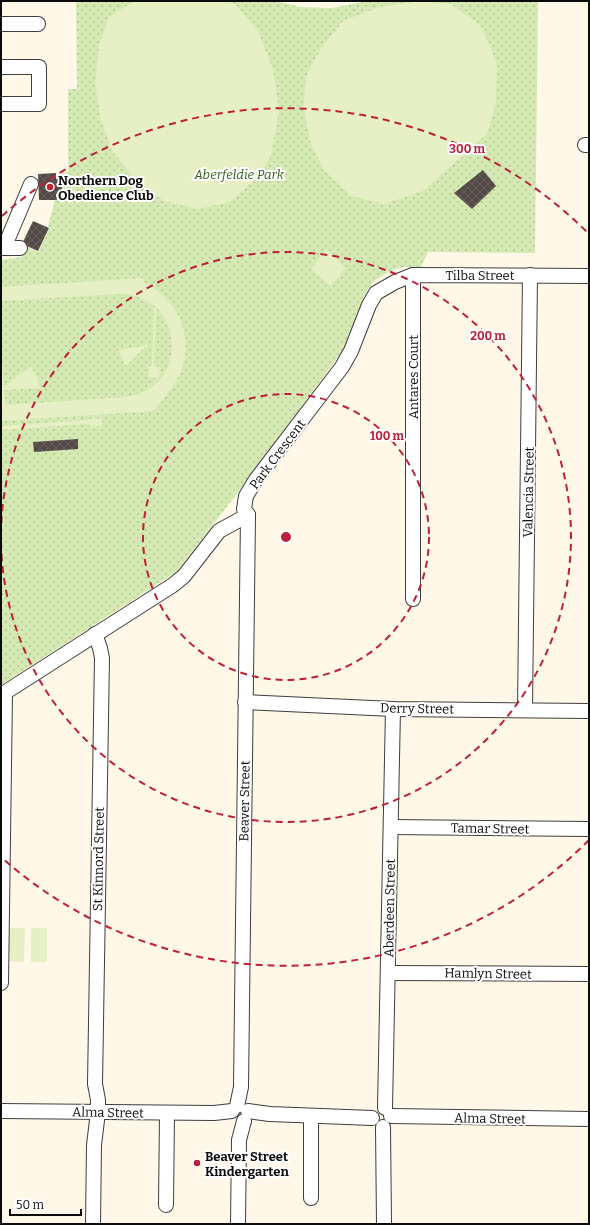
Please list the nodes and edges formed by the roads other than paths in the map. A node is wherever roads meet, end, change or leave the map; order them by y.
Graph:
1 (1, 24) edge
2 (38, 24) dead end
3 (1, 67) edge
4 (1, 104) edge
5 (31, 184) dead end
6 (3, 248) edge
7 (20, 248) dead end
8 (413, 275) junction
9 (530, 275) junction
10 (589, 276) edge
11 (376, 293) joint
12 (248, 515) junction
13 (413, 599) dead end
14 (95, 634) junction
15 (3, 694) edge
16 (245, 702) junction
17 (393, 709) junction
18 (525, 710) junction
19 (589, 711) edge
20 (391, 827) junction
21 (589, 830) edge
22 (388, 973) junction
23 (589, 974) edge
24 (1, 983) edge
25 (1, 1111) edge
26 (94, 1112) junction
27 (167, 1113) junction
28 (240, 1114) junction
29 (310, 1116) junction
30 (387, 1117) junction
31 (589, 1119) edge
32 (311, 1198) dead end
33 (166, 1205) dead end
34 (93, 1224) edge
35 (238, 1224) edge
36 (384, 1224) edge

1 - 2 street
3 - 4 street
5 - 6 street
6 - 7 street
8 - 9 street, Tilba Street
8 - 11 street, Tilba Street
8 - 13 street, Antares Court
9 - 10 street, Tilba Street
9 - 18 street, Valencia Street
11 - 12 street, Park Crescent
12 - 14 street
12 - 16 street, Beaver Street
14 - 15 street
14 - 26 street, St Kinnord Street
15 - 24 street
16 - 17 street, Derry Street
16 - 28 street, Beaver Street
17 - 18 street, Derry Street
17 - 20 street, Aberdeen Street
18 - 19 street, Derry Street
20 - 21 street, Tamar Street
20 - 22 street, Aberdeen Street
22 - 23 street, Hamlyn Street
22 - 30 street, Aberdeen Street
25 - 26 street, Alma Street
26 - 27 street, Alma Street
26 - 34 street, St Kinnord Street
27 - 28 street, Alma Street
27 - 33 street
28 - 29 street, Alma Street
28 - 35 street, Beaver Street
29 - 30 street, Alma Street
29 - 32 street
30 - 31 street, Alma Street
30 - 36 street, Aberdeen Street

